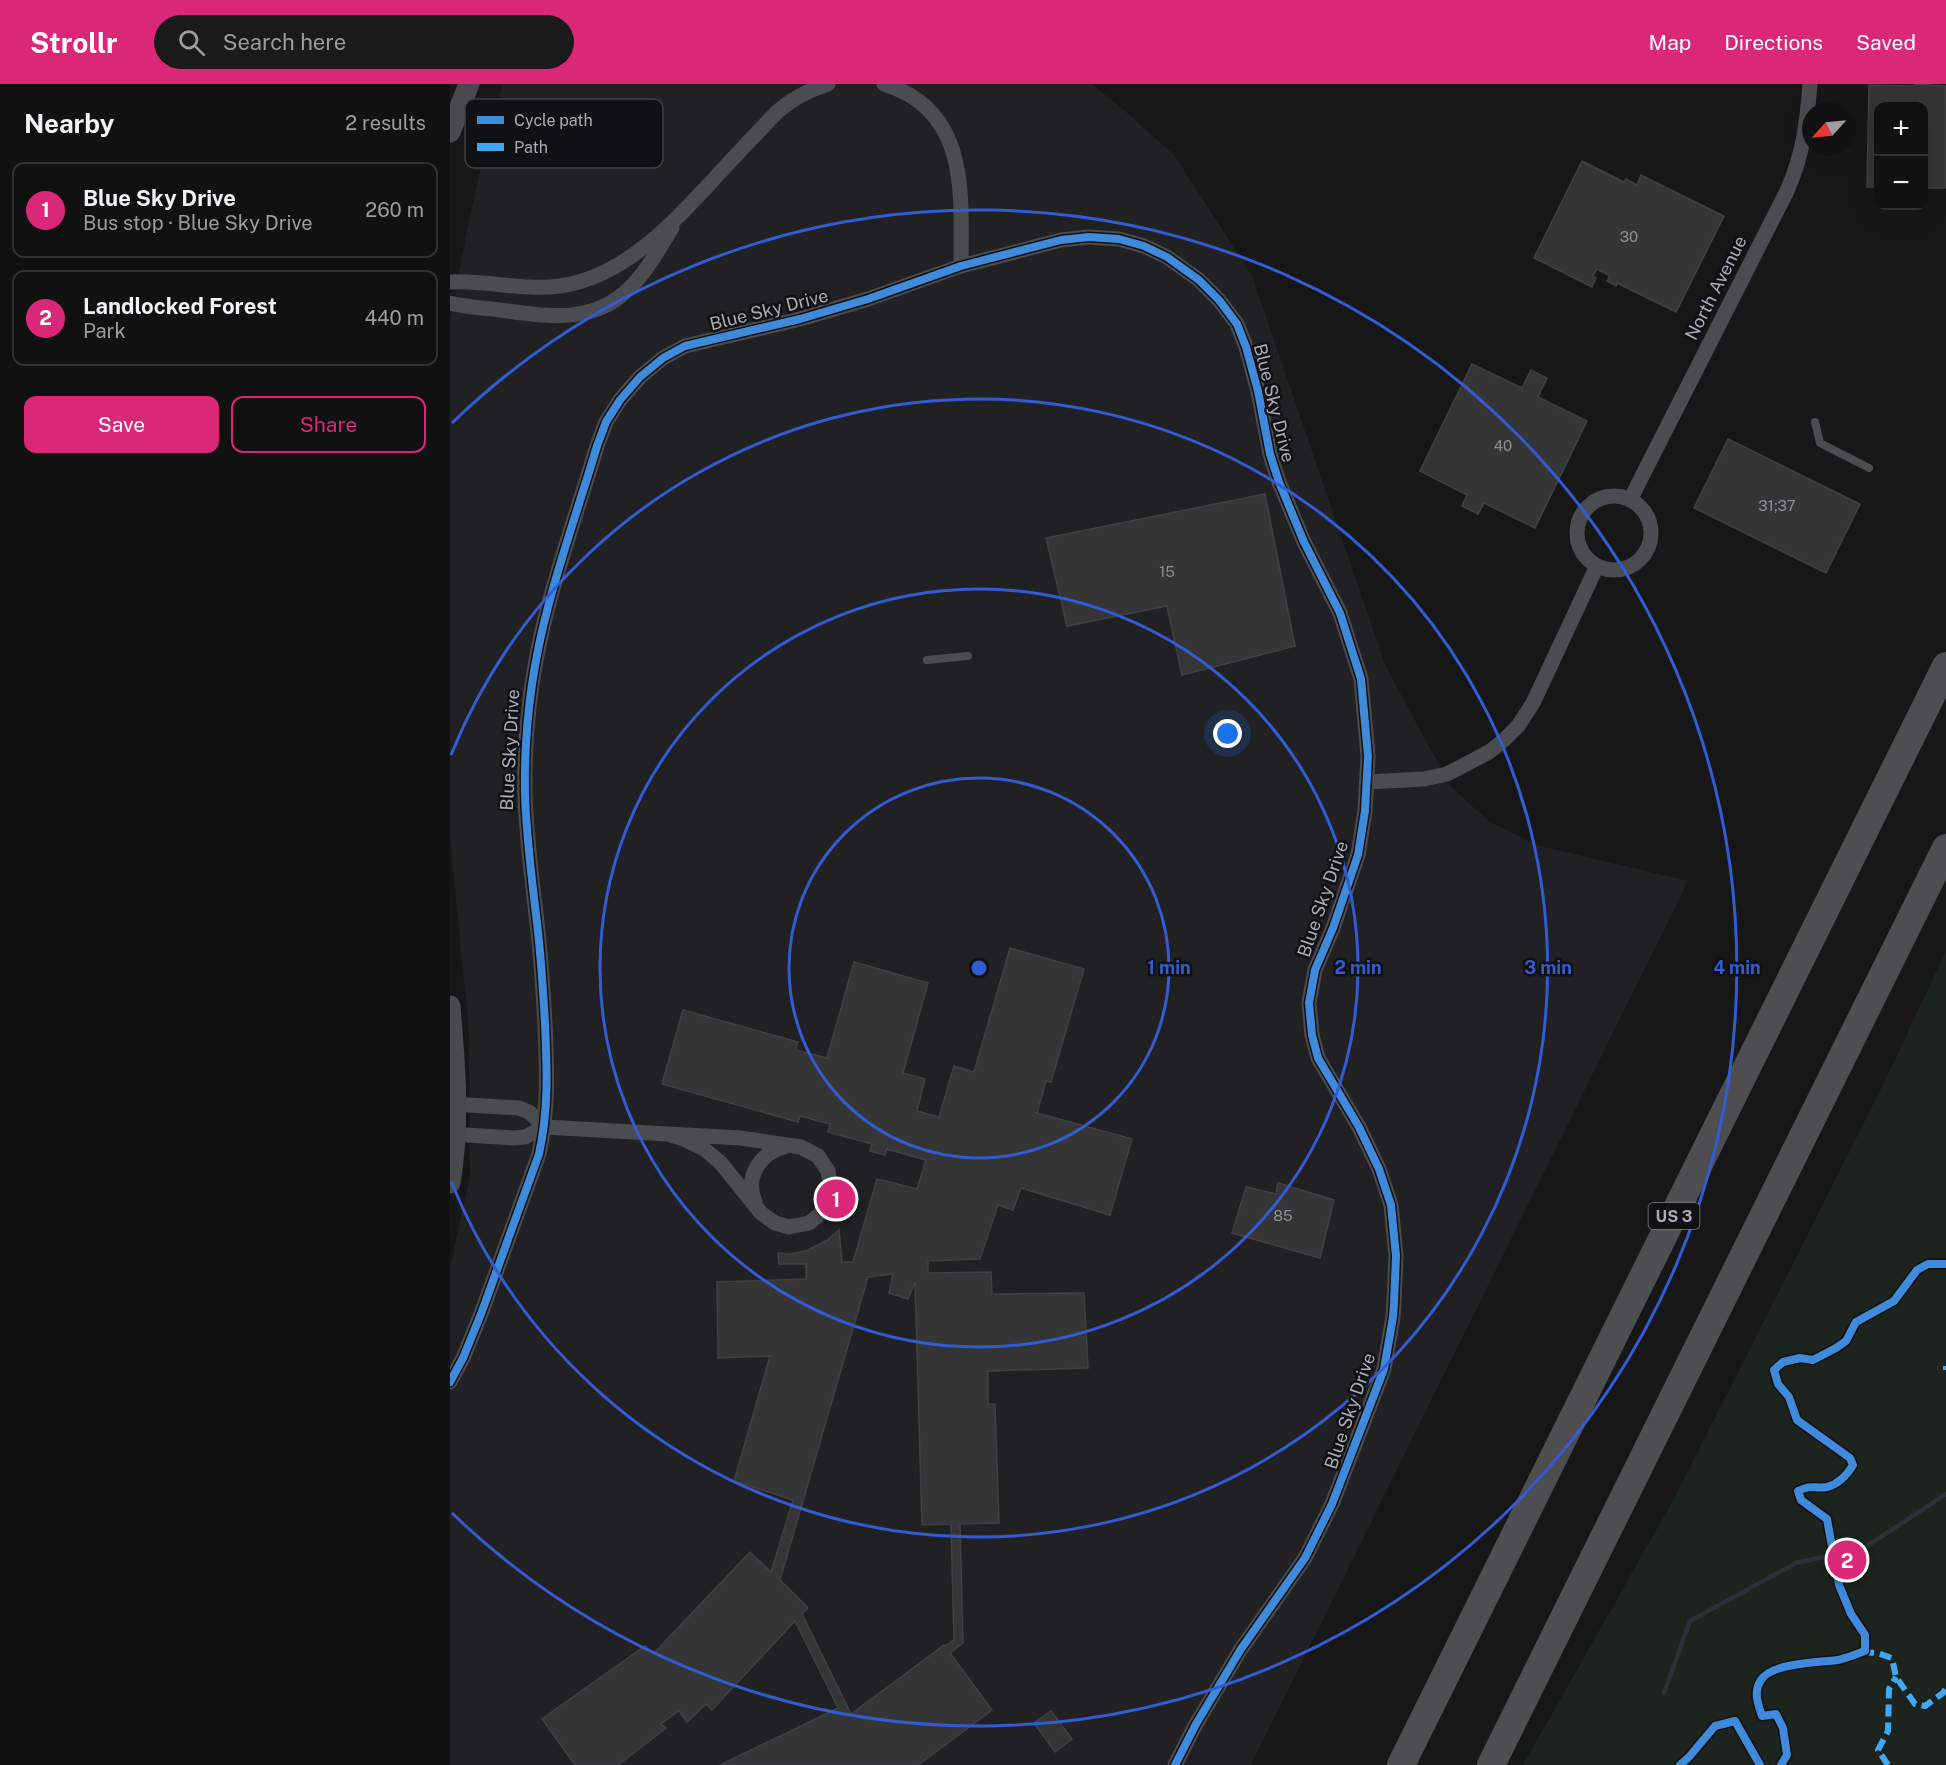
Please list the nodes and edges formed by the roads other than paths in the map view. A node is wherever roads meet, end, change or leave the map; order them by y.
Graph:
1 (469, 84) edge
2 (828, 84) edge
3 (884, 84) edge
4 (1810, 84) edge
5 (450, 132) edge
6 (682, 213) junction
7 (961, 266) junction
8 (450, 282) edge
9 (450, 303) edge
10 (1815, 422) dead end
11 (1869, 468) dead end
12 (1630, 500) junction
13 (1597, 566) junction
14 (968, 656) dead end
15 (927, 660) dead end
16 (1946, 666) edge
17 (1367, 782) junction
18 (1946, 848) edge
19 (450, 1006) edge
20 (453, 1104) edge
21 (545, 1128) junction
22 (452, 1134) edge
23 (668, 1134) junction
24 (801, 1147) junction
25 (450, 1183) edge
26 (757, 1207) junction
27 (450, 1382) edge
28 (1174, 1765) edge
29 (1401, 1765) edge
30 (1491, 1765) edge

1 - 5 main road
2 - 6 street
3 - 7 street
4 - 12 street, North Avenue
6 - 8 street
6 - 9 street
7 - 17 street, Blue Sky Drive
7 - 21 street, Blue Sky Drive
10 - 11 lane
12 - 13 street
12 - 13 street
13 - 17 street
14 - 15 lane
16 - 29 highway, US 3
17 - 28 street, Blue Sky Drive
18 - 30 highway
19 - 20 main road
20 - 21 street
20 - 22 main road
21 - 22 street
21 - 23 street
21 - 27 street, Blue Sky Drive
22 - 25 main road
23 - 24 street
23 - 26 street
24 - 26 street
24 - 26 street

